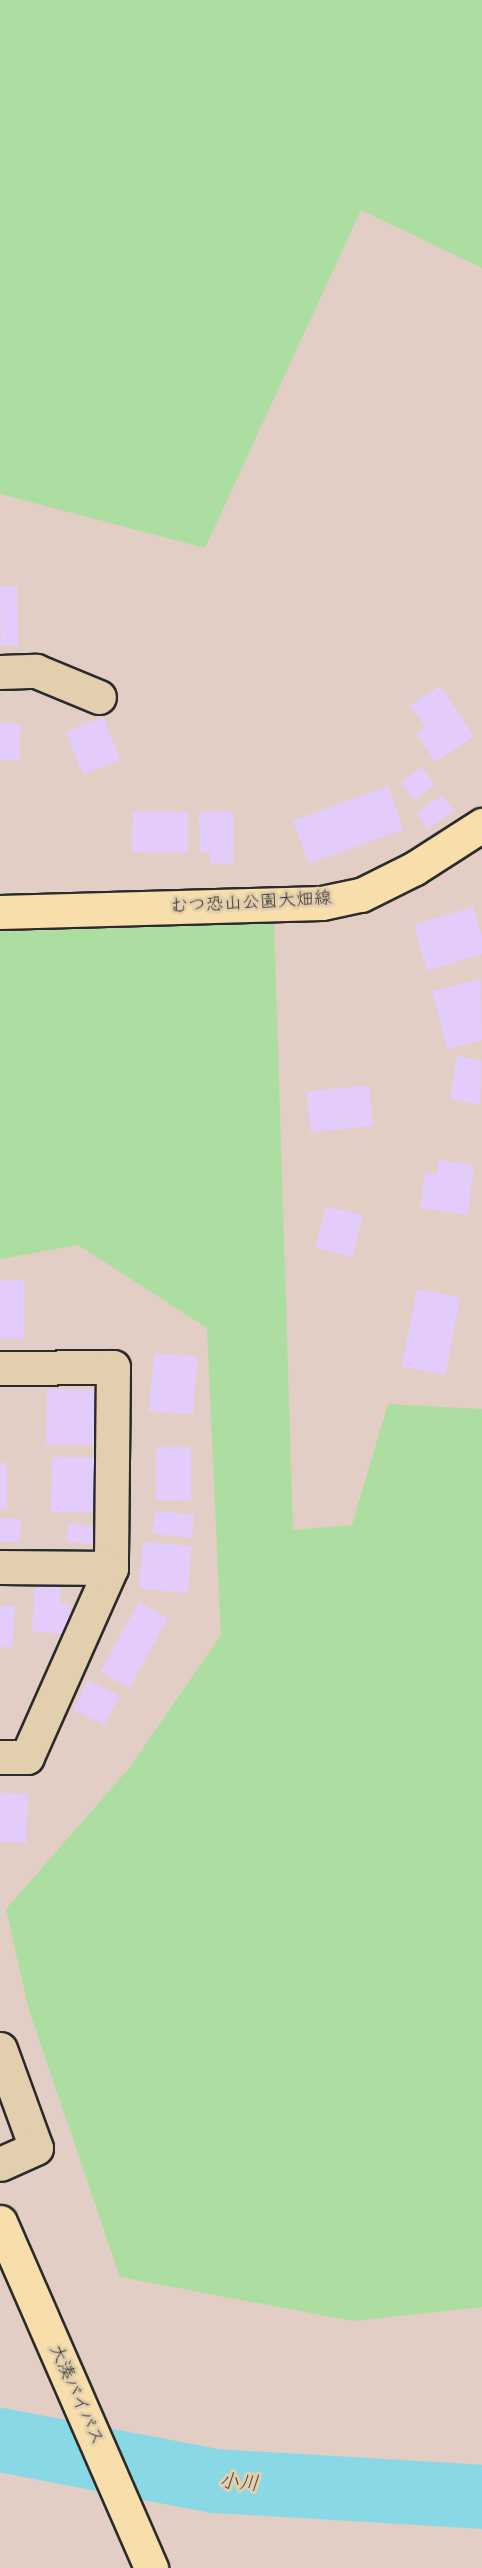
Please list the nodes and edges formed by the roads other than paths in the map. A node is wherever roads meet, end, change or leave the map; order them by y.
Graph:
1 (0, 672) edge
2 (99, 697) dead end
3 (482, 825) edge
4 (0, 912) edge
5 (0, 1368) edge
6 (0, 1567) edge
7 (111, 1568) junction
8 (0, 1757) edge
9 (0, 2049) edge
10 (0, 2164) edge
11 (1, 2224) edge
12 (151, 2568) edge

1 - 2 street
3 - 4 main road, むつ恐山公園大畑線
5 - 7 street
6 - 7 street
7 - 8 street
9 - 10 street
11 - 12 main road, 大湊バイパス

